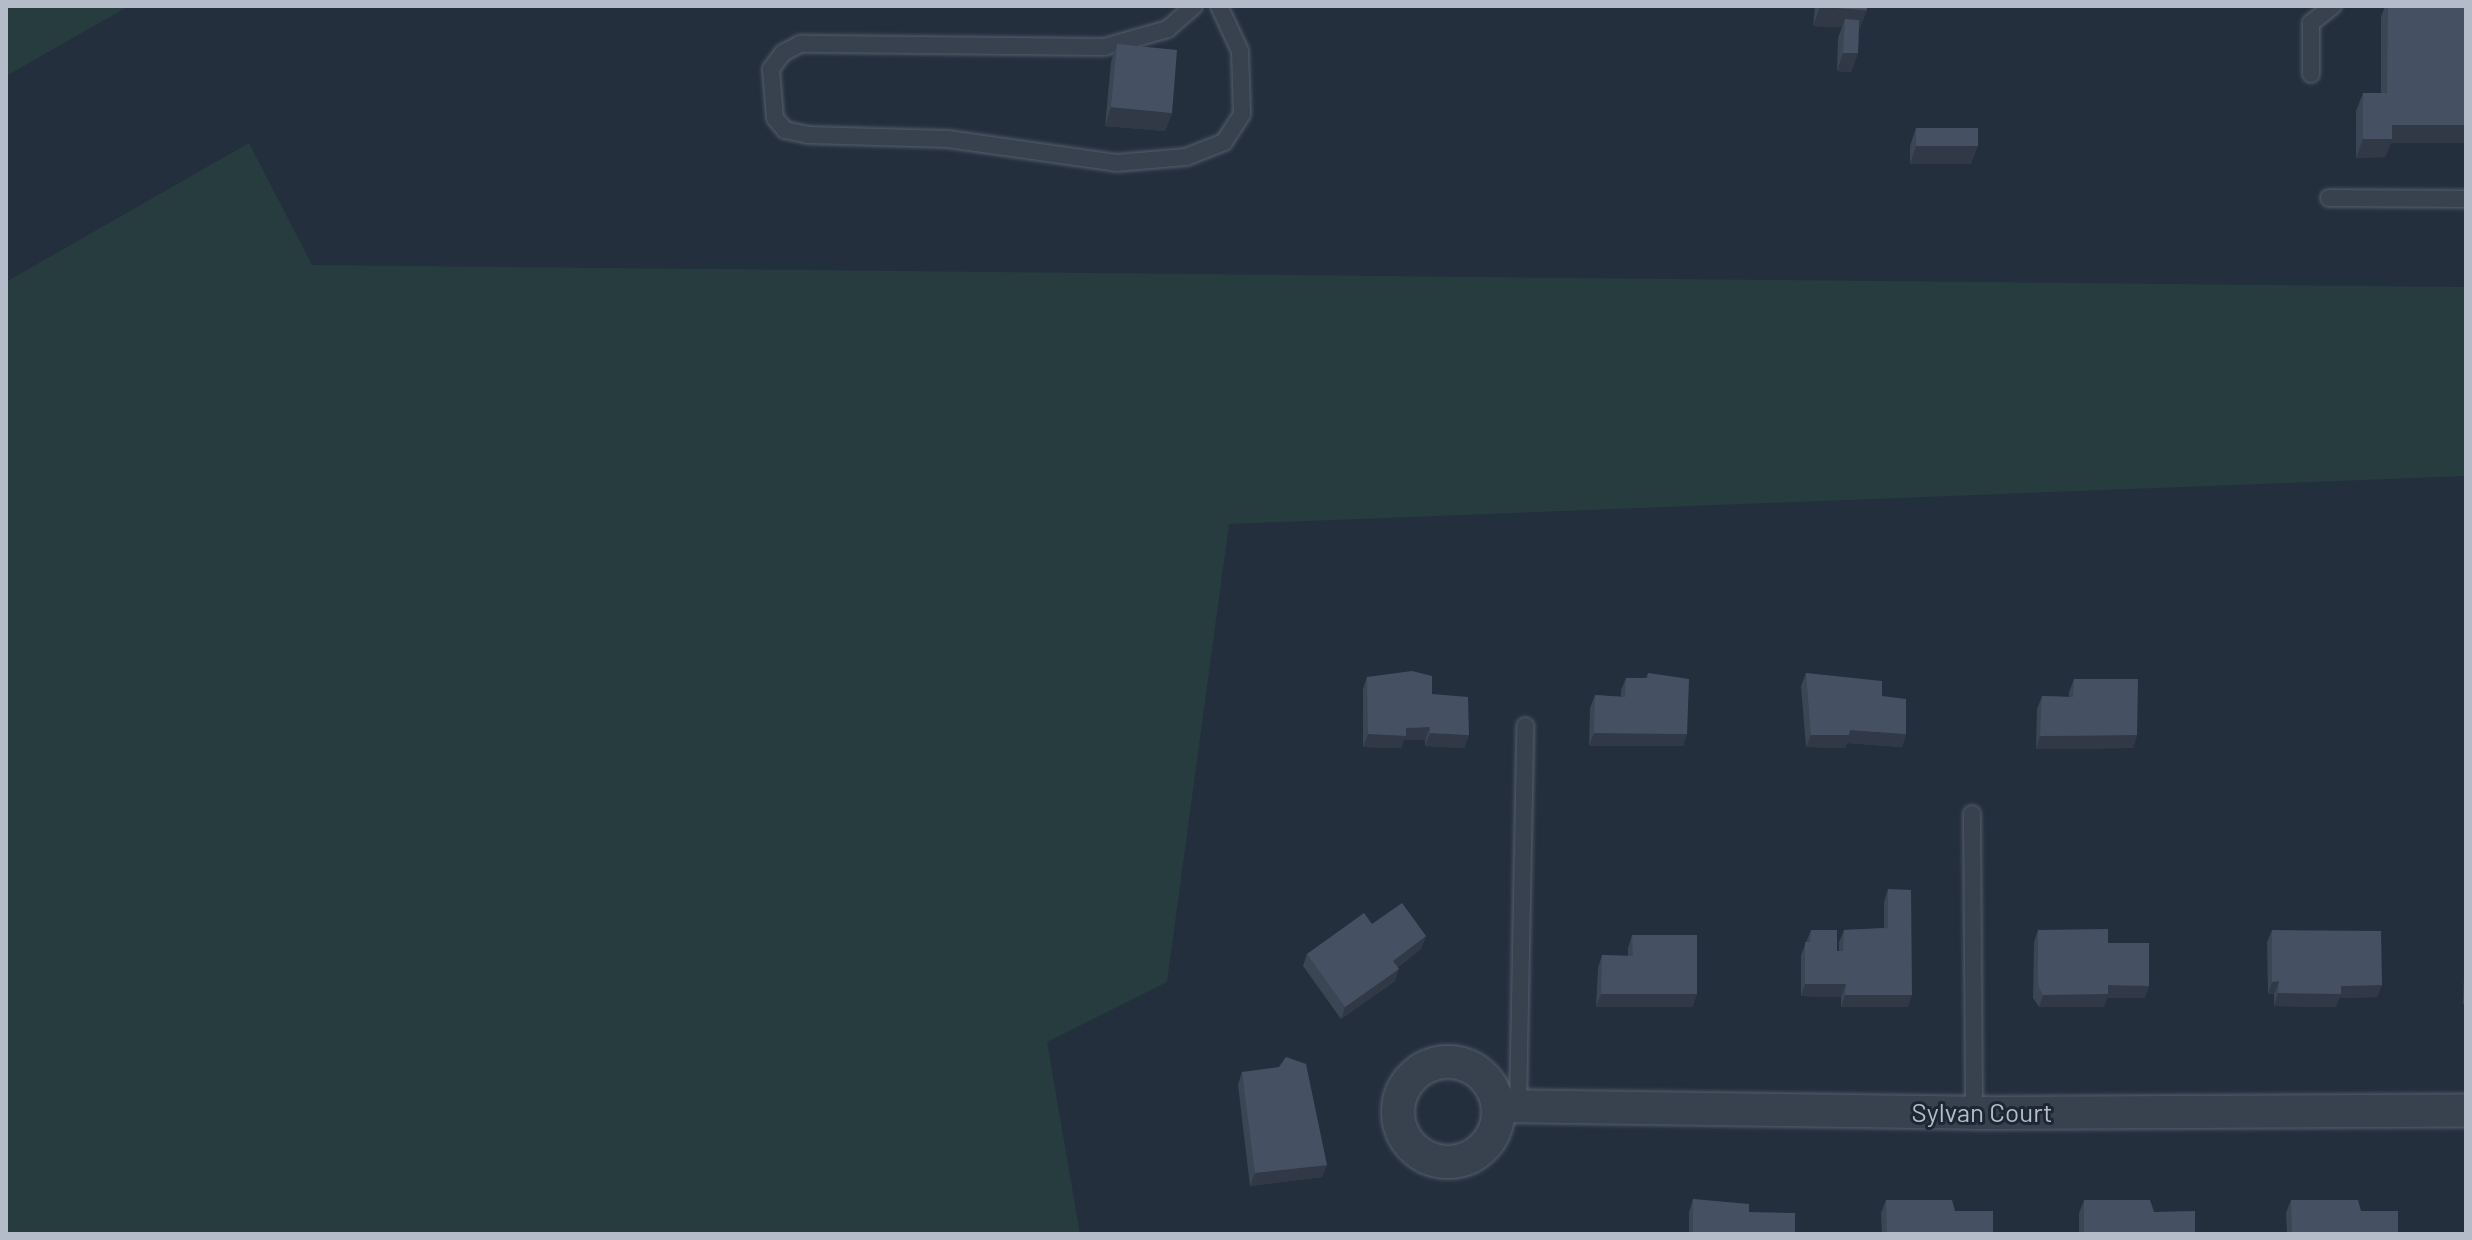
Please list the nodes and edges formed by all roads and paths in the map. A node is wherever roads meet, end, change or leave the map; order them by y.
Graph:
1 (1194, 6) edge
2 (1219, 6) edge
3 (2333, 6) edge
4 (2311, 74) dead end
5 (2329, 198) dead end
6 (2466, 199) edge
7 (1525, 726) dead end
8 (1972, 814) dead end
9 (1508, 1107) joint
10 (2466, 1110) edge
11 (1974, 1113) junction

1 - 2 lane
3 - 4 lane
5 - 6 lane
7 - 9 lane
8 - 11 lane
9 - 11 street, Sylvan Court
10 - 11 street, Sylvan Court

